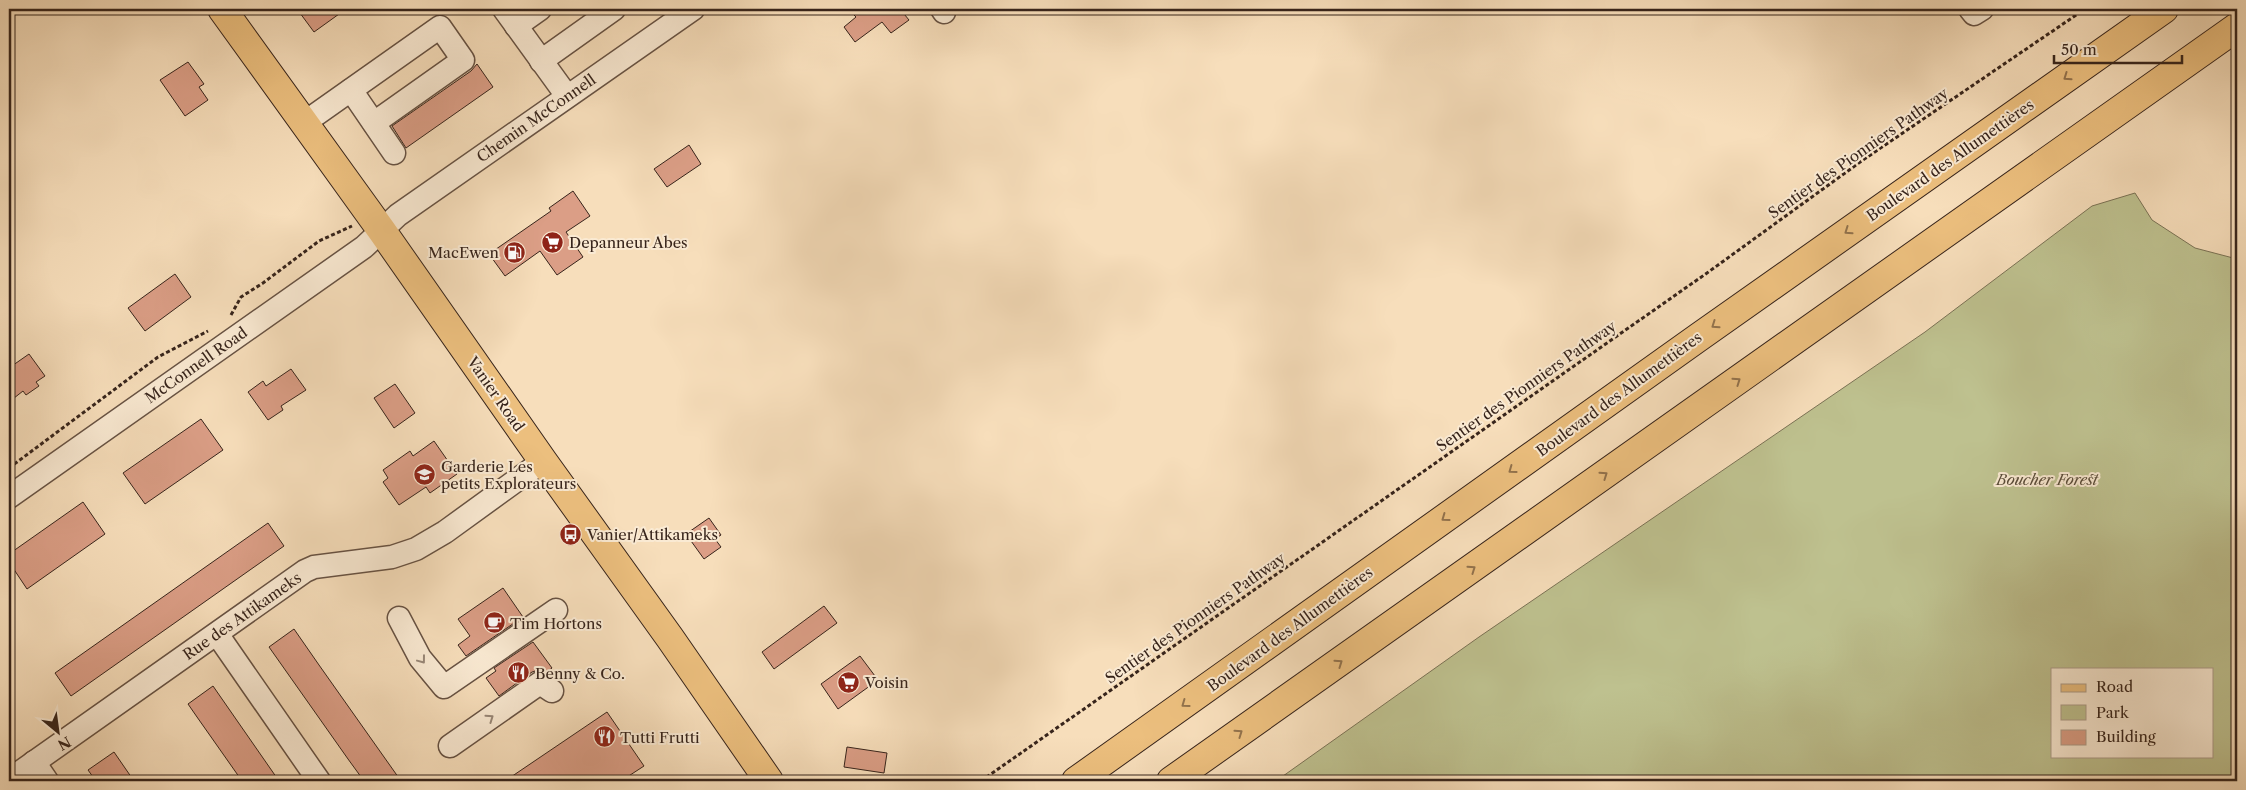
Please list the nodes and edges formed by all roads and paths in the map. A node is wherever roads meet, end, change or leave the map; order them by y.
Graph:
1 (222, 9) edge
2 (540, 9) edge
3 (614, 9) edge
4 (1970, 9) edge
5 (1982, 9) edge
6 (2085, 9) edge
7 (2164, 9) edge
8 (684, 11) edge
9 (510, 17) edge
10 (2237, 27) edge
11 (541, 60) junction
12 (351, 90) junction
13 (567, 96) junction
14 (304, 123) junction
15 (374, 123) junction
16 (394, 153) dead end
17 (353, 226) dead end
18 (382, 231) junction
19 (227, 318) dead end
20 (213, 329) dead end
21 (543, 461) junction
22 (9, 468) edge
23 (9, 497) edge
24 (556, 610) dead end
25 (399, 618) dead end
26 (217, 634) junction
27 (552, 691) dead end
28 (450, 746) dead end
29 (1107, 760) junction
30 (34, 762) junction
31 (9, 780) edge
32 (47, 781) edge
33 (319, 781) edge
34 (769, 781) edge
35 (981, 781) edge
36 (1068, 781) edge
37 (1076, 781) edge
38 (1171, 781) edge

1 - 14 main road, Vanier Road
2 - 9 street
3 - 11 street
4 - 5 street
6 - 35 path, Sentier des Pionniers Pathway
7 -> 29 main road, Boulevard des Allumettières
8 - 13 street, Chemin McConnell
9 - 11 street
38 -> 10 main road
11 - 13 street
12 - 14 street
12 - 15 street
12 - 15 street
13 - 18 street, Chemin McConnell
14 - 18 main road, Vanier Road
15 - 16 street
17 - 19 path
18 - 21 main road, Vanier Road
18 - 23 street, McConnell Road
20 - 22 path
21 - 26 street, Rue des Attikameks
21 - 34 main road, Vanier Road
25 -> 24 street
26 - 30 street, Rue des Attikameks
26 - 33 street
28 -> 27 street
29 - 36 main road
29 - 37 main road, Boulevard des Allumettières
30 - 31 street, Rue des Attikameks
30 - 32 street

